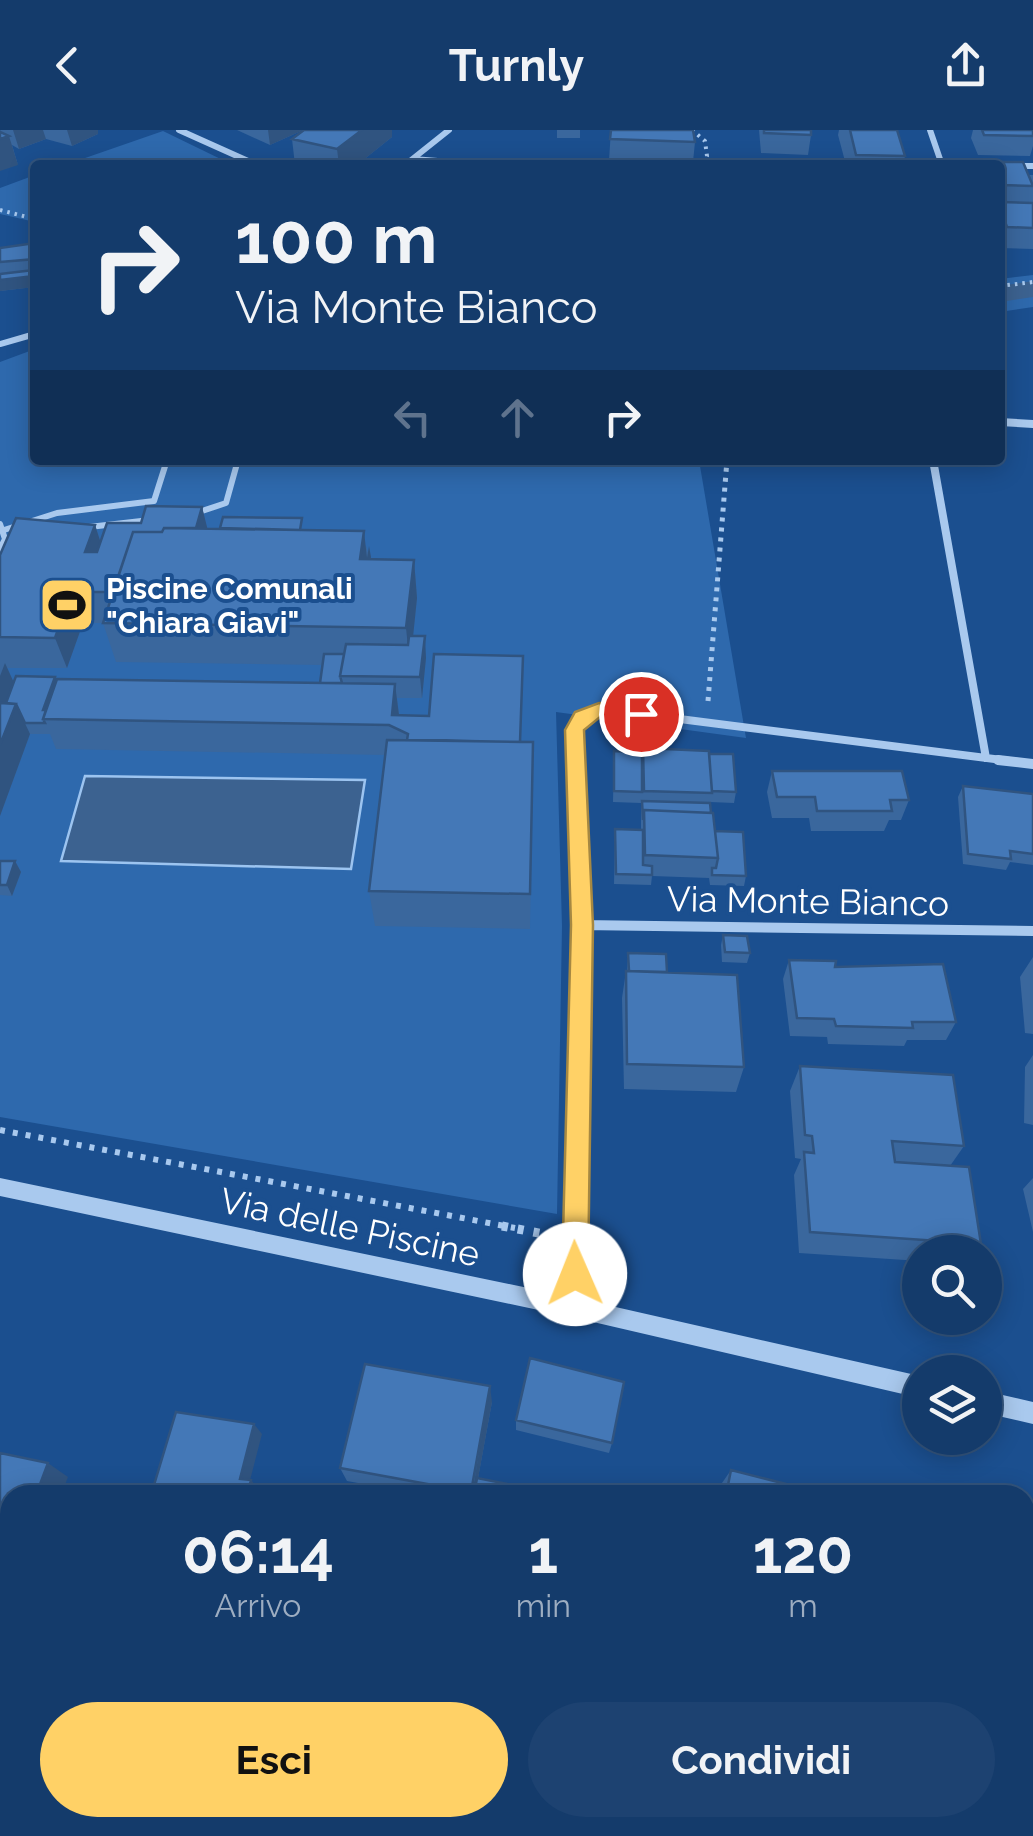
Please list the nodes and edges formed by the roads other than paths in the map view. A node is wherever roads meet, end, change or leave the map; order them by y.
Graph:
1 (179, 130) edge
2 (449, 130) edge
3 (930, 130) edge
4 (413, 159) joint
5 (247, 160) edge
6 (425, 160) edge
7 (940, 160) edge
8 (1005, 166) edge
9 (1033, 166) edge
10 (30, 335) edge
11 (0, 344) edge
12 (1005, 422) edge
13 (1033, 424) edge
14 (165, 465) edge
15 (237, 465) edge
16 (934, 465) edge
17 (154, 501) junction
18 (156, 511) edge
19 (184, 515) edge
20 (168, 518) edge
21 (2, 527) edge
22 (84, 528) edge
23 (36, 530) edge
24 (0, 548) edge
25 (986, 758) junction
26 (1033, 764) edge
27 (582, 925) junction
28 (1033, 932) edge
29 (0, 1186) edge
30 (576, 1308) junction
31 (902, 1383) edge
32 (1002, 1406) edge
33 (1033, 1412) edge

1 - 5 street
2 - 4 street
3 - 7 street
4 - 6 street
8 - 9 street
10 - 11 street
12 - 13 street
14 - 17 lane
15 - 19 lane
16 - 25 street
17 - 18 lane
17 - 21 lane
20 - 22 lane
21 - 23 lane
21 - 24 lane
25 - 26 street
25 - 27 street
27 - 28 street, Via Monte Bianco
27 - 30 street
29 - 30 street, Via delle Piscine
30 - 31 street, Via delle Piscine
32 - 33 street

